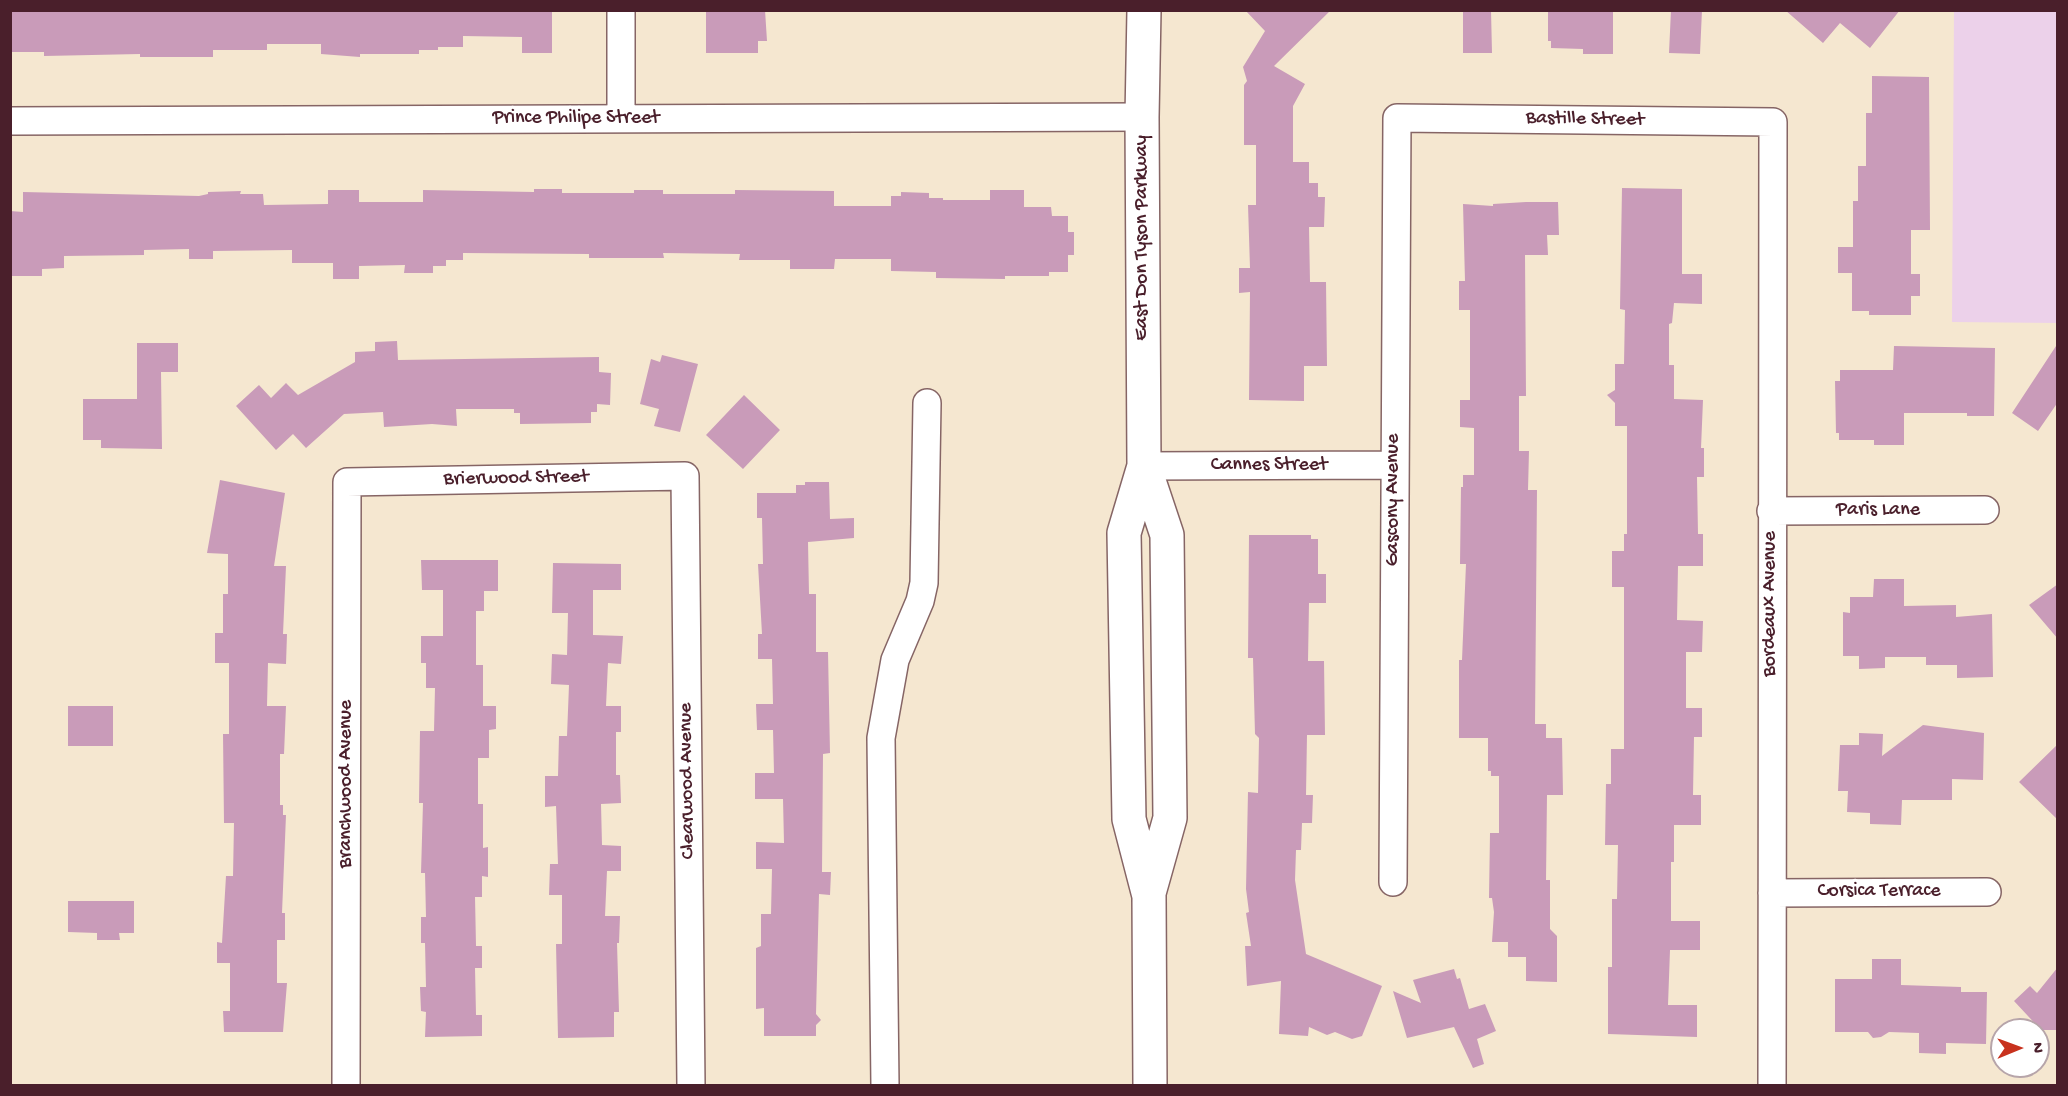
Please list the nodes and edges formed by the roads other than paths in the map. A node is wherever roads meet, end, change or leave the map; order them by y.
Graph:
1 (621, 10) edge
2 (1144, 10) edge
3 (1142, 117) junction
4 (1397, 118) joint
5 (621, 119) junction
6 (10, 121) edge
7 (1773, 122) joint
8 (927, 403) dead end
9 (1394, 465) junction
10 (1144, 466) junction
11 (685, 476) joint
12 (347, 482) joint
13 (1985, 510) dead end
14 (1771, 511) junction
15 (1393, 882) dead end
16 (1987, 892) dead end
17 (1772, 893) junction
18 (346, 1086) edge
19 (690, 1086) edge
20 (885, 1086) edge
21 (1150, 1086) edge
22 (1772, 1086) edge

1 - 5 street
2 - 3 main road, East Don Tyson Parkway
3 - 5 street, Prince Philipe Street
3 - 10 main road, East Don Tyson Parkway
4 - 7 street, Bastille Street
4 - 9 street, Gascony Avenue
5 - 6 street, Prince Philipe Street
7 - 14 street, Bordeaux Avenue
8 - 20 street
9 - 10 street, Cannes Street
9 - 15 street, Gascony Avenue
10 - 21 main road, East Don Tyson Parkway
11 - 12 street, Brierwood Street
11 - 19 street, Clearwood Avenue
12 - 18 street, Branchwood Avenue
13 - 14 street, Paris Lane
14 - 17 street, Bordeaux Avenue
16 - 17 street, Corsica Terrace
17 - 22 street, Bordeaux Avenue

